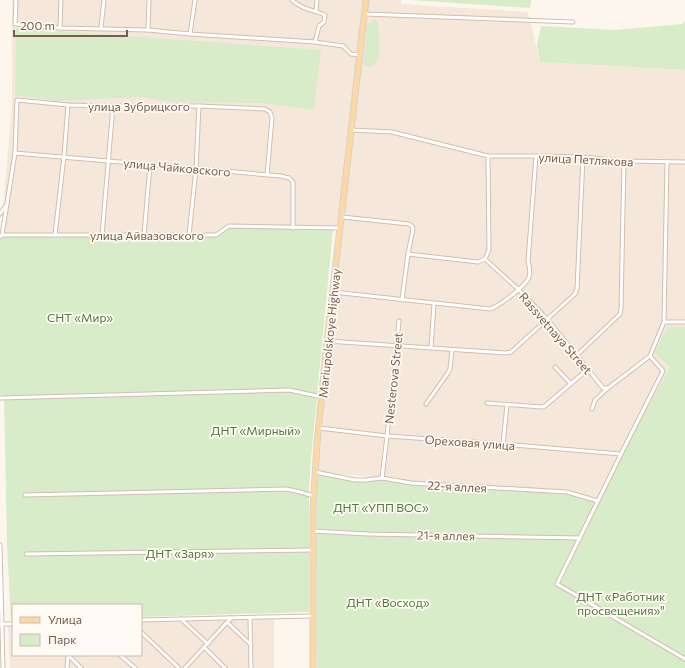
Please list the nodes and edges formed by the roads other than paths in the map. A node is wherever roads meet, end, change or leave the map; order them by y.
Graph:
1 (16, 0) edge
2 (62, 0) edge
3 (104, 0) edge
4 (149, 0) edge
5 (195, 0) edge
6 (292, 0) edge
7 (317, 0) edge
8 (366, 0) edge
9 (316, 11) junction
10 (365, 14) junction
11 (573, 22) dead end
12 (60, 28) junction
13 (101, 28) junction
14 (148, 30) junction
15 (190, 34) junction
16 (315, 42) junction
17 (360, 55) junction
18 (68, 105) junction
19 (113, 106) junction
20 (199, 106) junction
21 (351, 130) junction
22 (15, 153) junction
23 (64, 156) junction
24 (488, 156) junction
25 (536, 156) junction
26 (583, 157) junction
27 (108, 161) junction
28 (624, 161) junction
29 (667, 162) junction
30 (685, 162) edge
31 (150, 165) junction
32 (196, 169) junction
33 (267, 175) junction
34 (8, 202) junction
35 (0, 214) edge
36 (342, 217) junction
37 (293, 228) junction
38 (340, 228) junction
39 (56, 235) junction
40 (102, 235) junction
41 (144, 235) junction
42 (190, 235) junction
43 (1, 236) edge
44 (408, 254) junction
45 (485, 259) junction
46 (518, 289) junction
47 (333, 292) junction
48 (402, 300) junction
49 (434, 304) junction
50 (547, 319) junction
51 (399, 321) dead end
52 (664, 322) junction
53 (685, 322) edge
54 (327, 341) junction
55 (397, 346) junction
56 (431, 348) junction
57 (452, 350) junction
58 (577, 355) junction
59 (650, 356) junction
60 (555, 367) dead end
61 (588, 369) junction
62 (571, 384) junction
63 (608, 388) junction
64 (322, 396) junction
65 (0, 398) edge
66 (487, 403) dead end
67 (426, 404) dead end
68 (508, 405) junction
69 (592, 410) dead end
70 (319, 428) junction
71 (387, 436) junction
72 (503, 444) junction
73 (621, 454) junction
74 (315, 472) junction
75 (382, 478) junction
76 (25, 495) dead end
77 (314, 496) junction
78 (598, 500) junction
79 (313, 531) junction
80 (580, 538) junction
81 (0, 545) edge
82 (313, 550) junction
83 (26, 554) dead end
84 (313, 616) junction
85 (231, 618) junction
86 (250, 618) junction
87 (181, 619) junction
88 (142, 620) edge
89 (227, 622) junction
90 (1, 624) junction
91 (12, 624) edge
92 (142, 633) edge
93 (208, 644) junction
94 (251, 645) junction
95 (204, 647) junction
96 (68, 656) edge
97 (69, 656) edge
98 (121, 656) edge
99 (685, 659) edge
100 (3, 668) edge
101 (67, 668) edge
102 (81, 668) edge
103 (135, 668) edge
104 (179, 668) edge
105 (185, 668) edge
106 (225, 668) edge
107 (251, 668) edge
108 (314, 668) edge

1 - 12 street
2 - 12 street
3 - 13 street
4 - 14 street
5 - 15 street
6 - 9 street
7 - 9 street
8 - 10 main road, Mariupolskoye Highway
9 - 16 street
10 - 11 street
10 - 17 main road, Mariupolskoye Highway
12 - 13 street
13 - 14 street
14 - 15 street
15 - 16 street
16 - 17 street
17 - 21 main road, Mariupolskoye Highway
18 - 19 street, улица Зубрицкого
18 - 22 street, улица Зубрицкого
18 - 23 street
19 - 20 street, улица Зубрицкого
19 - 27 street
20 - 32 street
20 - 33 street, улица Зубрицкого
21 - 24 street, улица Петлякова
21 - 36 main road, Mariupolskoye Highway
22 - 23 street, улица Чайковского
22 - 34 street
23 - 27 street, улица Чайковского
23 - 39 street
24 - 25 street, улица Петлякова
24 - 45 street
25 - 26 street, улица Петлякова
25 - 46 street
26 - 28 street, улица Петлякова
26 - 50 street
27 - 31 street, улица Чайковского
27 - 40 street
28 - 29 street, улица Петлякова
28 - 58 street
29 - 30 street, улица Петлякова
29 - 52 street
31 - 32 street, улица Чайковского
31 - 41 street
32 - 33 street, улица Чайковского
32 - 42 street
33 - 37 street, улица Чайковского
34 - 35 street
34 - 43 street
36 - 38 main road, Mariupolskoye Highway
36 - 44 street
37 - 38 street, улица Айвазовского
37 - 42 street, улица Айвазовского
38 - 47 main road, Mariupolskoye Highway
39 - 40 street, улица Айвазовского
39 - 43 street, улица Айвазовского
40 - 41 street, улица Айвазовского
41 - 42 street, улица Айвазовского
44 - 45 street
44 - 48 street
45 - 46 street, Rassvetnaya Street
46 - 49 street
46 - 50 street, Rassvetnaya Street
47 - 48 street
47 - 54 main road, Mariupolskoye Highway
48 - 49 street
49 - 56 street
50 - 57 street
50 - 58 street, Rassvetnaya Street
51 - 55 street, Nesterova Street
52 - 53 street
52 - 59 street
54 - 55 street
54 - 64 main road, Mariupolskoye Highway
55 - 56 street
55 - 71 street, Nesterova Street
56 - 57 street
57 - 67 street
58 - 61 street, Rassvetnaya Street
59 - 63 street
59 - 73 street
60 - 62 street
61 - 62 street
61 - 63 street, Rassvetnaya Street
62 - 68 street
63 - 69 street
64 - 65 street
64 - 70 main road, Mariupolskoye Highway
66 - 68 street
68 - 72 street
70 - 71 street, Ореховая улица
70 - 74 main road, Mariupolskoye Highway
71 - 72 street, Ореховая улица
71 - 75 street, Nesterova Street
72 - 73 street, Ореховая улица
73 - 78 street
74 - 75 street, 22-я аллея
74 - 77 main road, Mariupolskoye Highway
75 - 78 street, 22-я аллея
76 - 77 street
77 - 79 main road, Mariupolskoye Highway
78 - 80 street
79 - 80 street, 21-я аллея
79 - 82 main road, Mariupolskoye Highway
80 - 99 street
81 - 90 street
82 - 83 street
82 - 84 main road, Mariupolskoye Highway
84 - 86 street
84 - 108 main road, Mariupolskoye Highway
85 - 86 street
85 - 87 street
85 - 89 street
86 - 94 street
87 - 88 street
87 - 93 street
89 - 93 street
89 - 94 street
90 - 91 street
90 - 100 street
92 - 104 street
93 - 95 street
94 - 107 street
95 - 105 street
95 - 106 street
96 - 101 street
97 - 102 street
98 - 103 street

